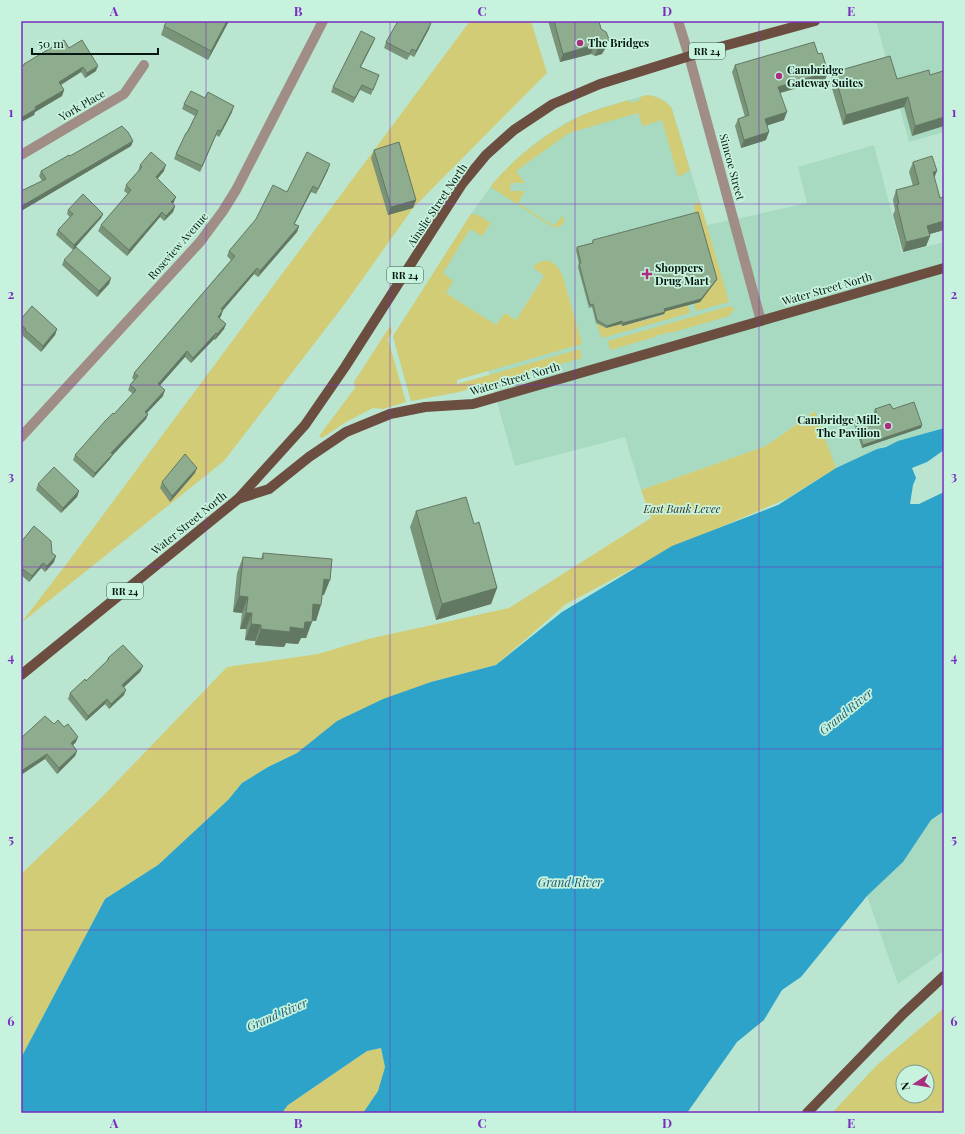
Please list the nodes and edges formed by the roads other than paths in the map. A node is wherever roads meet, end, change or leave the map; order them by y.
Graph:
1 (323, 21) edge
2 (678, 21) edge
3 (815, 21) edge
4 (689, 56) junction
5 (144, 65) dead end
6 (21, 155) edge
7 (944, 268) edge
8 (761, 320) junction
9 (21, 437) edge
10 (238, 499) junction
11 (21, 675) edge
12 (944, 976) edge
13 (807, 1113) edge

1 - 9 street, Roseview Avenue
2 - 4 street, Simcoe Street
3 - 4 main road, Ainslie Street North / RR 24
4 - 8 street, Simcoe Street
4 - 10 main road, Ainslie Street North / RR 24
5 - 6 street, York Place
7 - 8 main road, Water Street North / RR 24
8 - 10 main road, Water Street North / RR 24
10 - 11 main road, Water Street North / RR 24
12 - 13 main road

